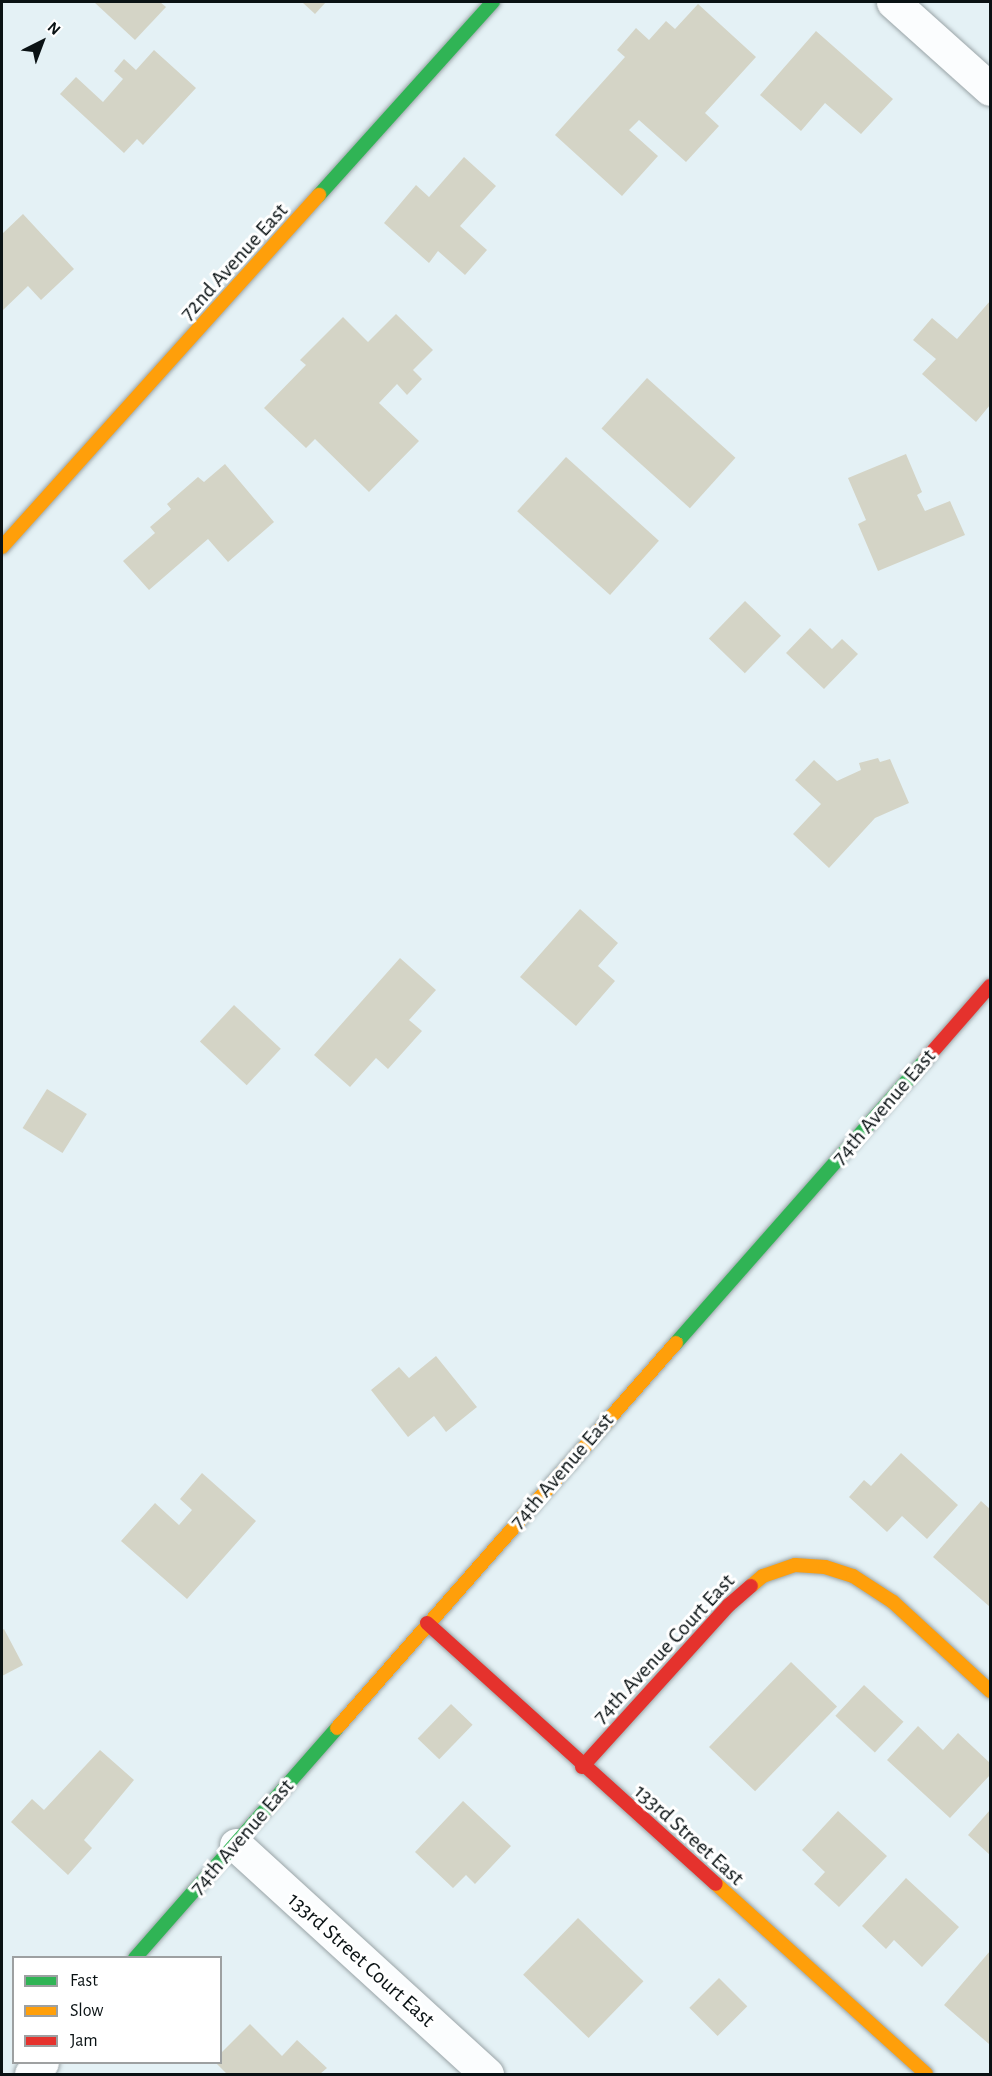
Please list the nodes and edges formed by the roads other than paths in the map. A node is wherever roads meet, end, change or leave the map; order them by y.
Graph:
1 (494, 2) edge
2 (896, 2) edge
3 (990, 89) edge
4 (2, 547) edge
5 (990, 986) edge
6 (427, 1623) junction
7 (990, 1691) edge
8 (582, 1767) junction
9 (236, 1845) junction
10 (137, 1956) edge
11 (487, 2074) edge
12 (926, 2074) edge

1 - 4 street, 72nd Avenue East
2 - 3 street
5 - 6 street, 74th Avenue East
6 - 8 street, 133rd Street East
6 - 9 street, 74th Avenue East
7 - 8 street, 74th Avenue Court East
8 - 12 street, 133rd Street East
9 - 10 street, 74th Avenue East
9 - 11 street, 133rd Street Court East

